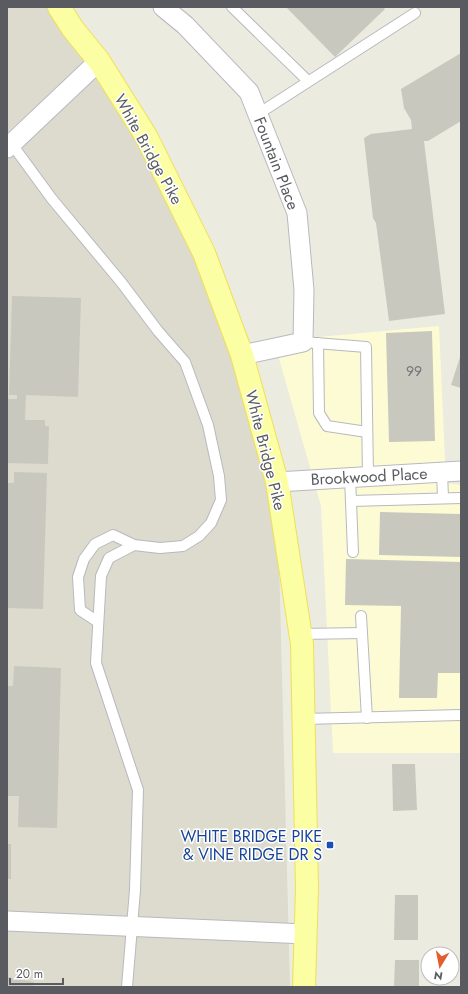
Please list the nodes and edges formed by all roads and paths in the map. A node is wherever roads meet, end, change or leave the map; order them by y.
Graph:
1 (59, 7) edge
2 (163, 7) edge
3 (232, 7) edge
4 (414, 13) dead end
5 (99, 61) junction
6 (308, 82) junction
7 (258, 114) junction
8 (9, 146) edge
9 (310, 342) junction
10 (242, 355) junction
11 (367, 432) junction
12 (461, 471) edge
13 (442, 472) junction
14 (359, 476) junction
15 (277, 482) junction
16 (442, 498) junction
17 (461, 498) edge
18 (351, 501) junction
19 (134, 545) junction
20 (353, 552) dead end
21 (361, 616) dead end
22 (98, 622) junction
23 (362, 633) junction
24 (300, 634) junction
25 (461, 715) edge
26 (366, 718) junction
27 (303, 720) junction
28 (7, 922) edge
29 (131, 926) junction
30 (306, 934) junction
31 (127, 987) edge
32 (304, 987) edge

1 - 5 main road, White Bridge Pike
2 - 7 street, Fountain Place
3 - 6 lane
4 - 6 lane
5 - 8 street
5 - 10 main road, White Bridge Pike
6 - 7 lane
7 - 9 street, Fountain Place
8 - 19 lane
9 - 10 street
9 - 11 lane
9 - 11 lane
10 - 15 main road, White Bridge Pike
11 - 14 lane
12 - 13 street, Brookwood Place
13 - 14 street, Brookwood Place
13 - 16 lane
14 - 15 street, Brookwood Place
14 - 18 lane
15 - 24 main road, White Bridge Pike
16 - 17 lane
16 - 18 lane
18 - 20 lane
19 - 22 lane
19 - 22 lane
21 - 23 lane
22 - 29 lane
23 - 24 lane
23 - 26 lane
24 - 27 main road, White Bridge Pike
25 - 26 lane
26 - 27 lane
27 - 30 main road, White Bridge Pike
28 - 29 street
29 - 30 street
29 - 31 lane
30 - 32 main road, White Bridge Pike

